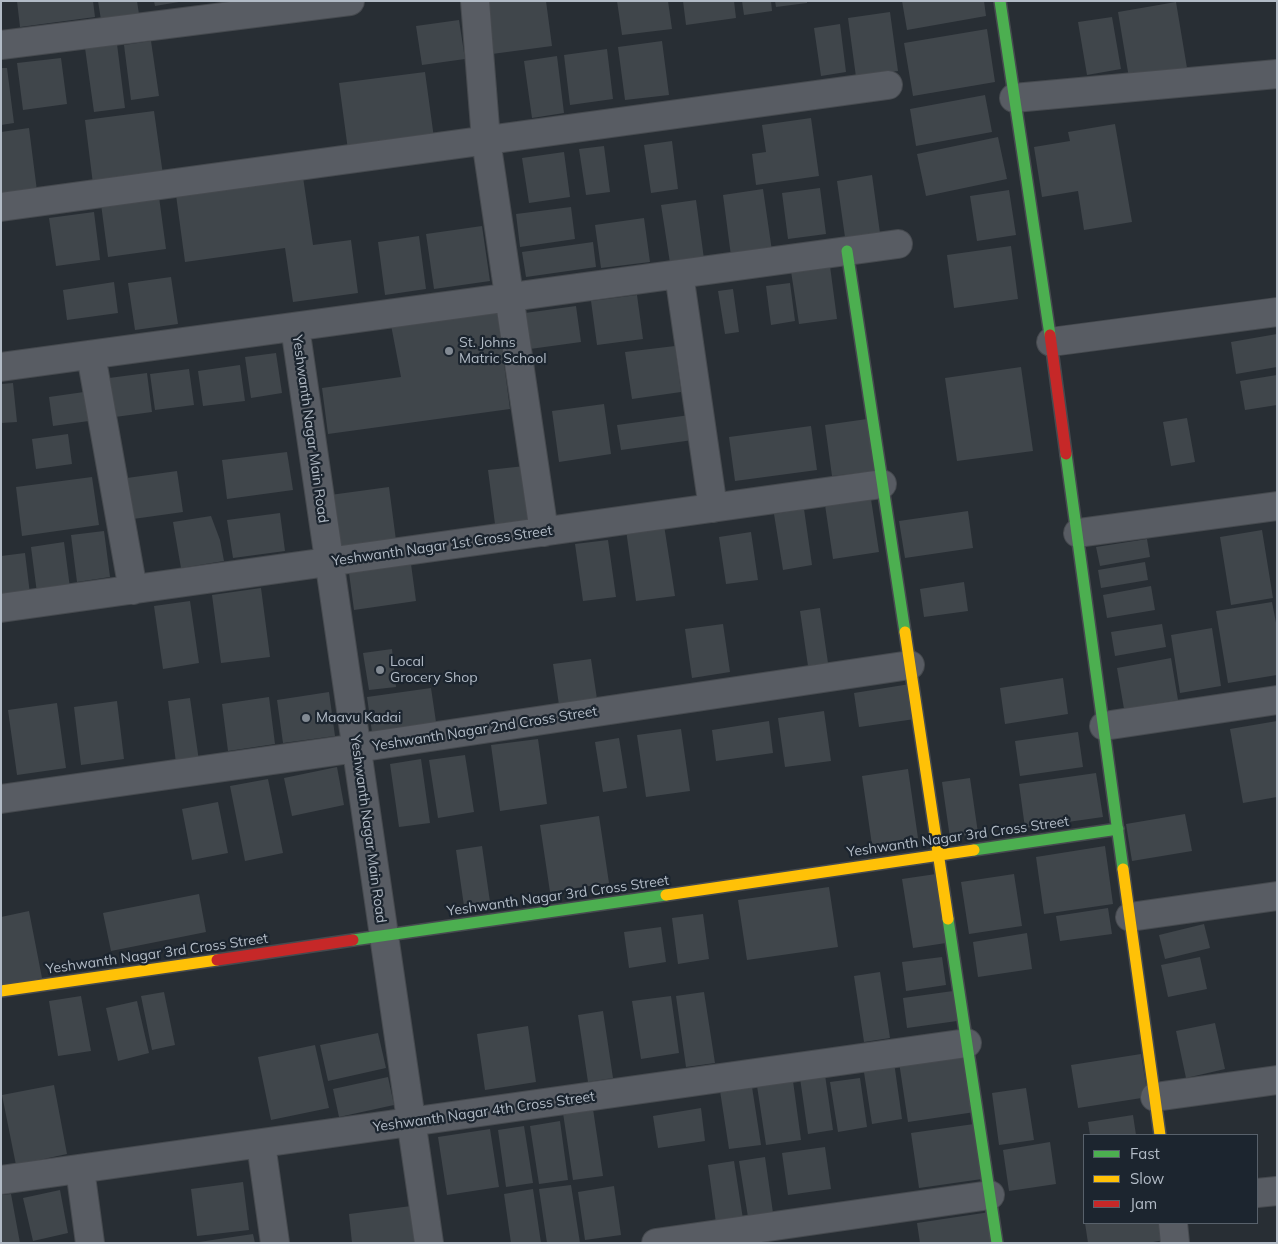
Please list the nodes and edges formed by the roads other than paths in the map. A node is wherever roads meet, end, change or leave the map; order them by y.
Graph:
1 (350, 1) edge
2 (475, 1) edge
3 (1000, 1) edge
4 (1, 45) edge
5 (1277, 74) edge
6 (888, 85) dead end
7 (1014, 98) junction
8 (486, 140) junction
9 (1, 207) edge
10 (898, 244) dead end
11 (847, 251) junction
12 (678, 274) junction
13 (509, 298) junction
14 (1277, 312) edge
15 (294, 327) junction
16 (1051, 342) junction
17 (91, 355) junction
18 (1, 367) edge
19 (882, 484) junction
20 (1277, 506) edge
21 (713, 508) junction
22 (544, 532) junction
23 (1078, 533) junction
24 (329, 562) junction
25 (133, 590) junction
26 (1, 608) edge
27 (910, 664) junction
28 (1277, 700) edge
29 (1104, 726) junction
30 (357, 748) junction
31 (1, 799) edge
32 (1118, 829) junction
33 (939, 855) junction
34 (1277, 896) edge
35 (1130, 917) junction
36 (384, 936) junction
37 (1, 992) edge
38 (967, 1043) junction
39 (1277, 1080) edge
40 (1155, 1097) junction
41 (411, 1122) junction
42 (1160, 1134) edge
43 (261, 1144) junction
44 (80, 1169) junction
45 (1, 1180) edge
46 (1277, 1191) edge
47 (1258, 1193) edge
48 (990, 1194) junction
49 (1173, 1224) edge
50 (90, 1243) edge
51 (275, 1243) edge
52 (429, 1243) edge
53 (656, 1243) edge
54 (997, 1243) edge
55 (1175, 1243) edge

1 - 4 street
2 - 8 street
3 - 7 street
5 - 7 street
6 - 8 street
7 - 16 street
8 - 9 street
8 - 13 street
10 - 11 street
11 - 12 street
11 - 19 street
12 - 13 street
12 - 21 street
13 - 15 street
13 - 22 street
14 - 16 street
15 - 17 street
15 - 24 street, Yeshwanth Nagar Main Road
16 - 23 street
17 - 18 street
17 - 25 street
19 - 21 street, Yeshwanth Nagar 1st Cross Street
19 - 27 street
20 - 23 street
21 - 22 street, Yeshwanth Nagar 1st Cross Street
22 - 24 street, Yeshwanth Nagar 1st Cross Street
23 - 29 street
24 - 25 street, Yeshwanth Nagar 1st Cross Street
24 - 30 street, Yeshwanth Nagar Main Road
25 - 26 street, Yeshwanth Nagar 1st Cross Street
27 - 30 street, Yeshwanth Nagar 2nd Cross Street
27 - 33 street
28 - 29 street
29 - 32 street
30 - 31 street, Yeshwanth Nagar 2nd Cross Street
30 - 36 street, Yeshwanth Nagar Main Road
32 - 33 street, Yeshwanth Nagar 3rd Cross Street
32 - 35 street
33 - 36 street, Yeshwanth Nagar 3rd Cross Street
33 - 38 street
34 - 35 street
35 - 40 street
36 - 37 street, Yeshwanth Nagar 3rd Cross Street
36 - 41 street, Yeshwanth Nagar Main Road
38 - 41 street, Yeshwanth Nagar 4th Cross Street
38 - 48 street
39 - 40 street
40 - 42 street
41 - 43 street, Yeshwanth Nagar 4th Cross Street
41 - 52 street, Yeshwanth Nagar Main Road
43 - 44 street, Yeshwanth Nagar 4th Cross Street
43 - 51 street
44 - 45 street, Yeshwanth Nagar 4th Cross Street
44 - 50 street
46 - 47 street
48 - 53 street
48 - 54 street
49 - 55 street

